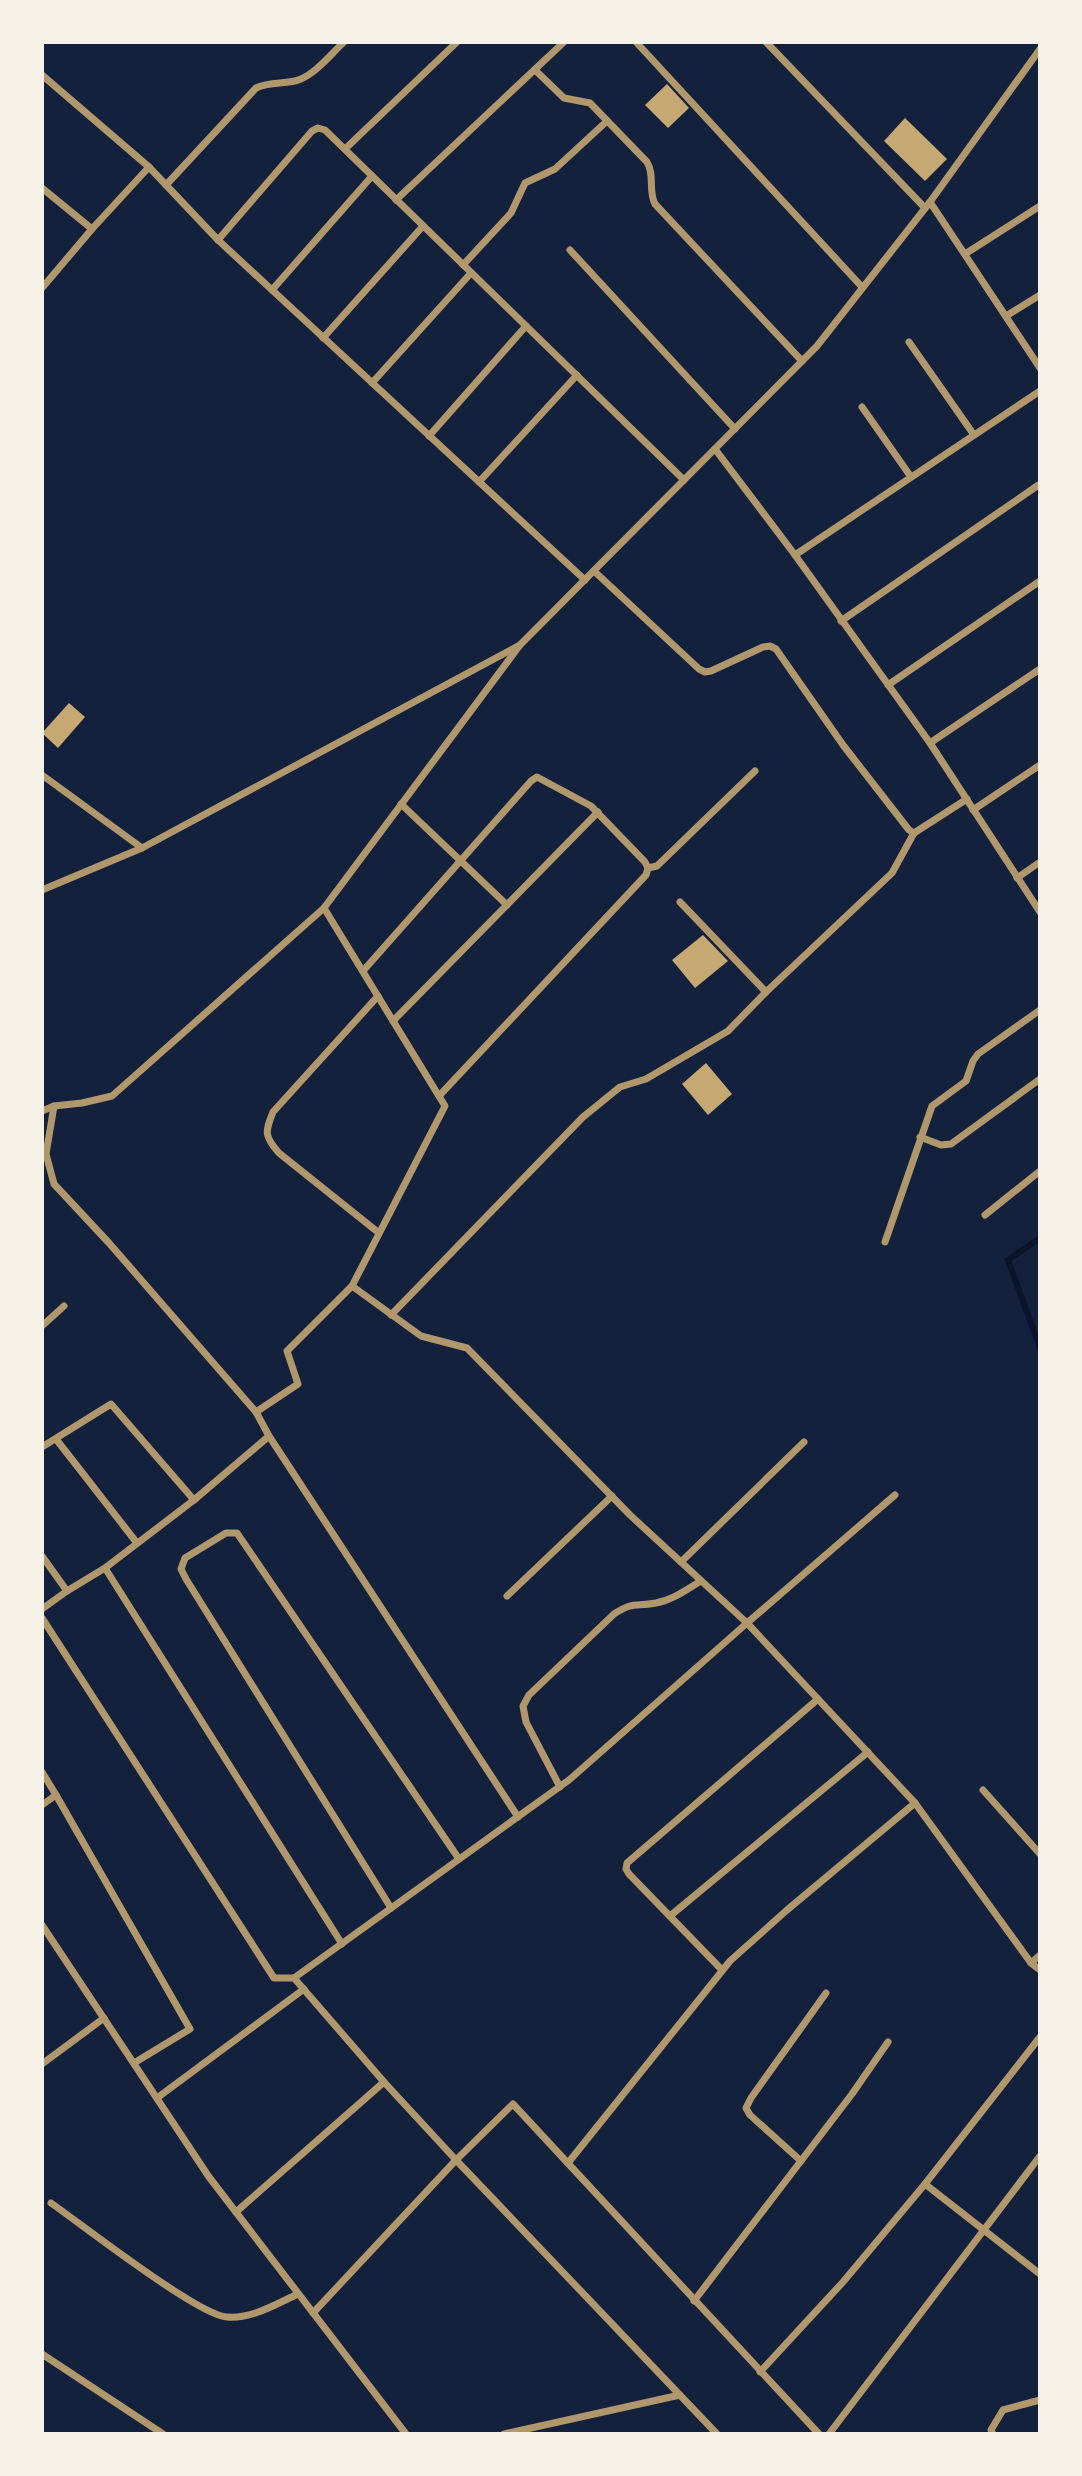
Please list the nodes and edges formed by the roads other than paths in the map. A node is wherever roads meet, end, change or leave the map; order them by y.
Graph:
1 (344, 42) edge
2 (457, 42) edge
3 (564, 42) edge
4 (636, 42) edge
5 (766, 42) edge
6 (1040, 49) edge
7 (535, 70) junction
8 (42, 75) edge
9 (607, 121) junction
10 (345, 149) junction
11 (149, 167) junction
12 (372, 176) junction
13 (166, 185) junction
14 (42, 188) edge
15 (396, 200) junction
16 (930, 201) junction
17 (1040, 206) edge
18 (925, 208) junction
19 (423, 226) junction
20 (92, 229) junction
21 (218, 240) junction
22 (570, 250) dead end
23 (965, 254) junction
24 (463, 265) junction
25 (471, 273) junction
26 (862, 287) junction
27 (42, 288) edge
28 (272, 290) junction
29 (1040, 295) edge
30 (1006, 316) junction
31 (526, 326) junction
32 (323, 338) junction
33 (909, 342) dead end
34 (802, 361) junction
35 (1040, 369) edge
36 (577, 376) junction
37 (372, 383) junction
38 (1040, 390) edge
39 (862, 407) dead end
40 (736, 429) junction
41 (974, 435) junction
42 (429, 436) junction
43 (715, 449) junction
44 (911, 477) junction
45 (684, 480) junction
46 (479, 482) junction
47 (1040, 484) edge
48 (795, 555) junction
49 (594, 571) junction
50 (584, 580) junction
51 (1040, 581) edge
52 (841, 621) junction
53 (520, 645) junction
54 (1040, 668) edge
55 (888, 685) junction
56 (930, 743) junction
57 (1040, 765) edge
58 (755, 771) dead end
59 (42, 775) edge
60 (967, 799) junction
61 (401, 804) junction
62 (973, 810) junction
63 (598, 812) junction
64 (914, 833) junction
65 (142, 848) junction
66 (460, 862) junction
67 (1040, 862) edge
68 (648, 868) junction
69 (1017, 878) junction
70 (42, 890) edge
71 (680, 902) dead end
72 (507, 905) junction
73 (324, 908) junction
74 (1040, 912) edge
75 (363, 971) junction
76 (766, 992) junction
77 (378, 996) junction
78 (1040, 1010) edge
79 (393, 1021) junction
80 (1040, 1079) edge
81 (439, 1096) junction
82 (54, 1106) junction
83 (42, 1111) edge
84 (920, 1137) junction
85 (1040, 1171) edge
86 (985, 1215) dead end
87 (379, 1233) junction
88 (885, 1242) dead end
89 (352, 1286) junction
90 (64, 1306) dead end
91 (391, 1314) junction
92 (42, 1326) edge
93 (256, 1412) junction
94 (269, 1436) junction
95 (56, 1438) junction
96 (804, 1442) dead end
97 (42, 1447) edge
98 (895, 1495) dead end
99 (612, 1496) junction
100 (194, 1500) junction
101 (137, 1543) junction
102 (42, 1556) edge
103 (681, 1562) junction
104 (105, 1568) junction
105 (701, 1581) junction
106 (67, 1591) junction
107 (507, 1596) dead end
108 (42, 1609) edge
109 (42, 1618) edge
110 (747, 1623) junction
111 (818, 1699) junction
112 (868, 1752) junction
113 (42, 1772) edge
114 (560, 1787) junction
115 (983, 1790) dead end
116 (56, 1795) junction
117 (915, 1803) junction
118 (42, 1805) edge
119 (518, 1817) junction
120 (1040, 1854) edge
121 (459, 1859) junction
122 (391, 1908) junction
123 (670, 1916) junction
124 (42, 1925) edge
125 (342, 1944) junction
126 (1040, 1955) edge
127 (1031, 1963) junction
128 (722, 1970) junction
129 (1040, 1970) edge
130 (294, 1978) junction
131 (303, 1989) junction
132 (826, 1993) dead end
133 (104, 2018) junction
134 (1040, 2037) edge
135 (888, 2042) dead end
136 (134, 2063) junction
137 (42, 2064) edge
138 (384, 2082) junction
139 (157, 2098) junction
140 (1040, 2156) edge
141 (456, 2160) junction
142 (801, 2161) junction
143 (568, 2163) junction
144 (925, 2183) junction
145 (51, 2203) dead end
146 (236, 2212) junction
147 (984, 2231) junction
148 (1040, 2274) edge
149 (298, 2294) junction
150 (694, 2301) junction
151 (313, 2314) junction
152 (42, 2354) edge
153 (760, 2372) junction
154 (680, 2395) junction
155 (1040, 2400) edge
156 (163, 2434) edge
157 (406, 2434) edge
158 (503, 2434) edge
159 (717, 2434) edge
160 (819, 2434) edge
161 (830, 2434) edge
162 (993, 2434) edge

1 - 13 street
2 - 10 street
3 - 7 street
4 - 26 street
5 - 18 street
6 - 16 street
7 - 9 street
7 - 15 street
8 - 11 street
9 - 24 street
9 - 34 street
10 - 12 street
10 - 21 street
11 - 13 street
11 - 20 street
12 - 15 street
12 - 28 street
13 - 21 street
14 - 20 street
15 - 19 street
16 - 18 street
16 - 23 street
17 - 23 street
18 - 26 street
19 - 24 street
19 - 32 street
20 - 27 street
21 - 28 street
22 - 40 street
23 - 30 street
24 - 25 street
25 - 31 street
25 - 37 street
26 - 34 street
28 - 32 street
29 - 30 street
30 - 35 street
31 - 36 street
31 - 42 street
32 - 37 street
33 - 41 street
34 - 40 street
36 - 45 street
36 - 46 street
37 - 42 street
38 - 41 street
39 - 44 street
40 - 43 street
41 - 44 street
42 - 46 street
43 - 45 street
43 - 48 street
44 - 48 street
45 - 49 street
46 - 50 street
47 - 52 street
48 - 52 street
49 - 50 street
49 - 64 street
50 - 53 street
51 - 55 street
52 - 55 street
53 - 61 street
53 - 65 street
54 - 56 street
55 - 56 street
56 - 60 street
57 - 62 street
58 - 68 street
59 - 65 street
60 - 62 street
60 - 64 street
61 - 66 street
61 - 73 street
62 - 69 street
63 - 66 street
63 - 68 street
63 - 72 street
64 - 76 street
65 - 70 street
66 - 72 street
66 - 75 street
67 - 69 street
68 - 81 street
69 - 74 street
71 - 76 street
72 - 79 street
73 - 75 street
73 - 82 street
75 - 77 street
76 - 91 street
77 - 79 street
77 - 87 street
78 - 84 street
79 - 81 street
80 - 84 street
81 - 87 street
82 - 83 street
82 - 93 street
84 - 88 street
85 - 86 street
87 - 89 street
89 - 91 street
89 - 93 street
90 - 92 street
91 - 99 street
93 - 94 street
94 - 100 street
94 - 119 street
95 - 97 street
95 - 100 street
95 - 101 street
96 - 103 street
98 - 110 street
99 - 103 street
99 - 107 street
100 - 101 street
101 - 104 street
102 - 106 street
103 - 105 street
104 - 106 street
104 - 125 street
105 - 110 street
105 - 114 street
106 - 108 street
109 - 130 street
110 - 111 street
110 - 114 street
111 - 112 street
111 - 123 street
112 - 117 street
112 - 123 street
113 - 116 street
114 - 119 street
115 - 120 street
116 - 118 street
116 - 136 street
117 - 127 street
117 - 128 street
119 - 121 street
121 - 122 street
121 - 122 street
122 - 125 street
123 - 128 street
124 - 133 street
125 - 130 street
126 - 127 street
127 - 129 street
128 - 143 street
130 - 131 street
131 - 138 street
131 - 139 street
132 - 142 street
133 - 136 street
133 - 137 street
134 - 144 street
135 - 142 street
136 - 139 street
138 - 141 street
138 - 146 street
139 - 146 street
140 - 147 street
141 - 143 street
141 - 151 street
141 - 154 street
142 - 150 street
143 - 150 street
144 - 147 street
144 - 153 street
145 - 149 street
146 - 149 street
147 - 148 street
147 - 161 street
149 - 151 street
150 - 153 street
151 - 157 street
152 - 156 street
153 - 160 street
154 - 158 street
154 - 159 street
155 - 162 street

